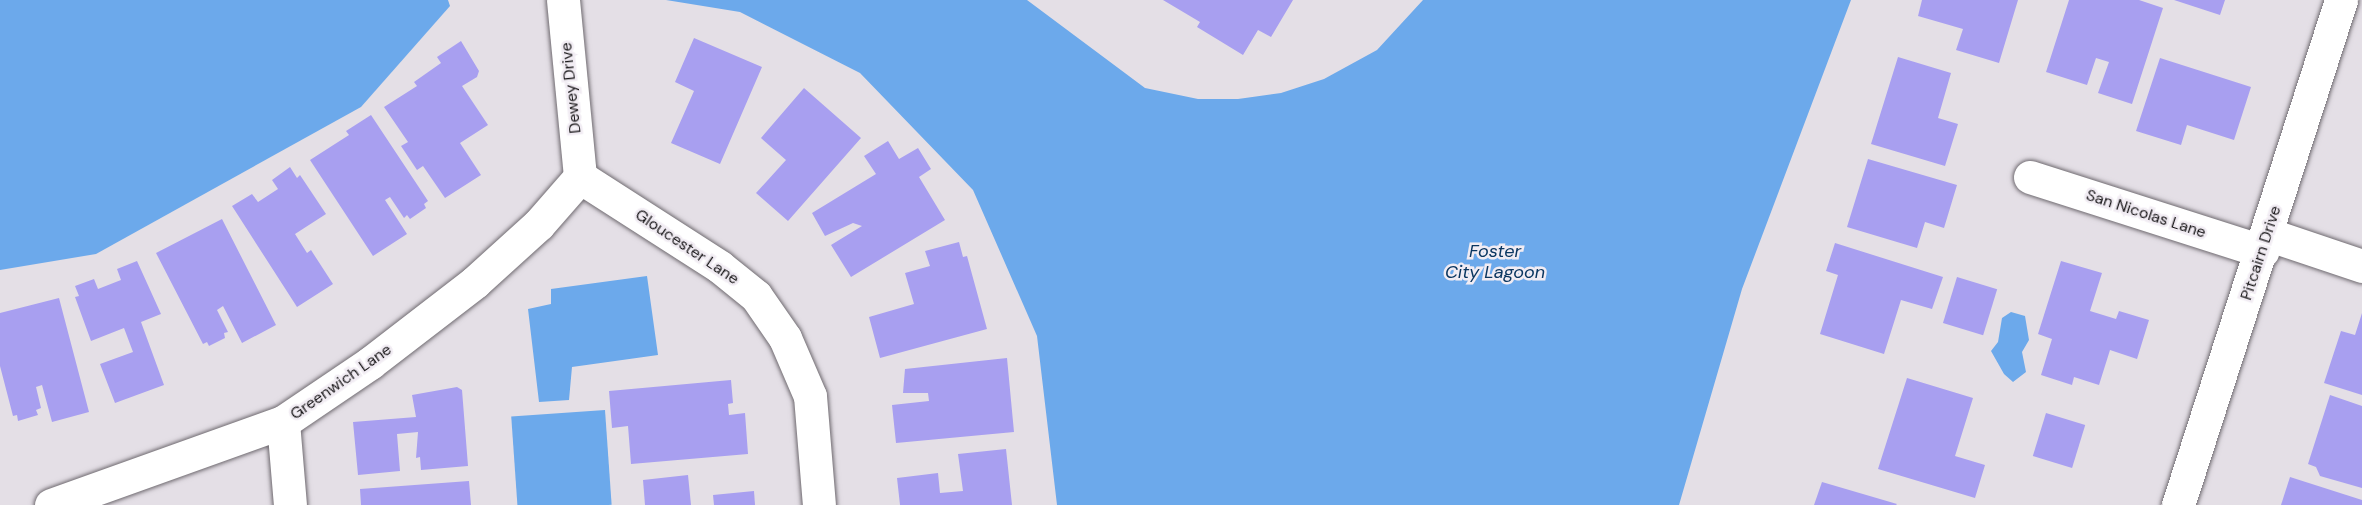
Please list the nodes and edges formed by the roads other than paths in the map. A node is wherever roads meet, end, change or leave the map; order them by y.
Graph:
1 (563, 0) edge
2 (2341, 0) edge
3 (580, 177) junction
4 (2030, 177) dead end
5 (2264, 242) junction
6 (2362, 266) edge
7 (283, 422) junction
8 (51, 505) edge
9 (290, 505) edge
10 (819, 505) edge
11 (2178, 505) edge

1 - 3 street, Dewey Drive
2 - 5 street, Pitcairn Drive
3 - 7 street, Greenwich Lane
3 - 10 street, Gloucester Lane
4 - 5 street, San Nicolas Lane
5 - 6 street, San Nicolas Lane
5 - 11 street, Pitcairn Drive
7 - 8 street, Greenwich Lane
7 - 9 street

